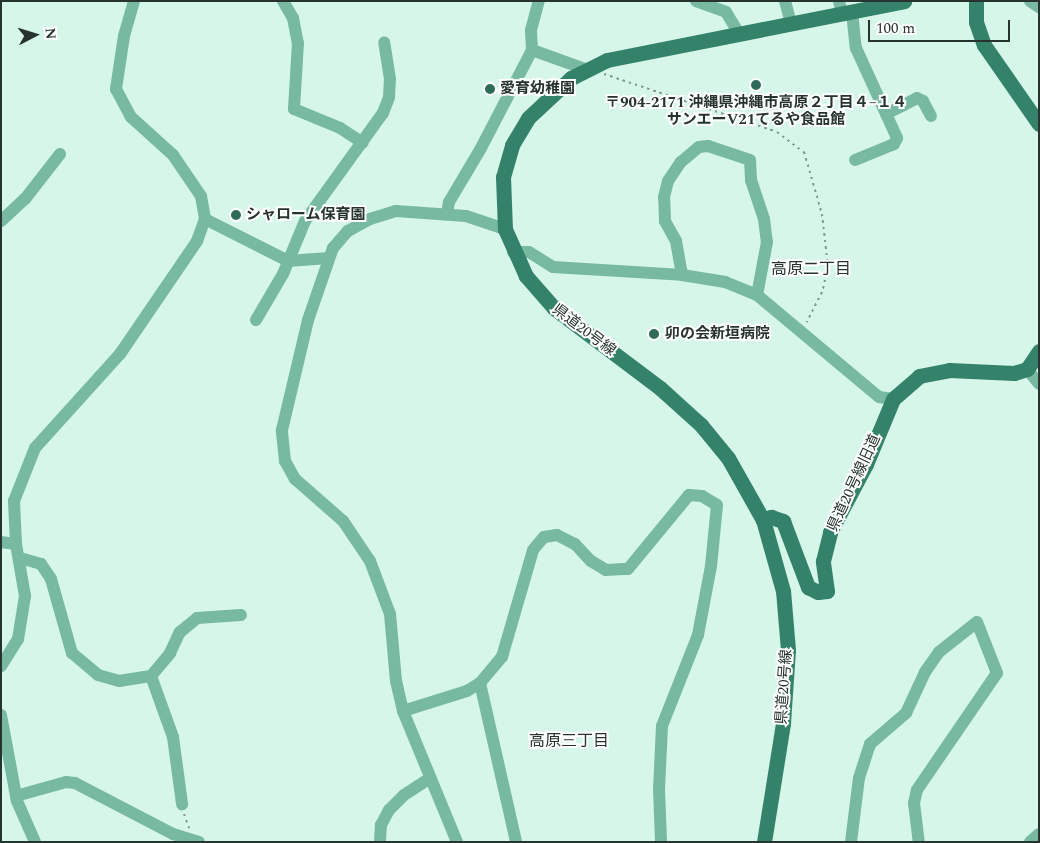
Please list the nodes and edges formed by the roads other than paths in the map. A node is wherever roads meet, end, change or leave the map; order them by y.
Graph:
1 (134, 1) edge
2 (283, 1) edge
3 (539, 1) edge
4 (696, 1) edge
5 (730, 1) edge
6 (786, 1) edge
7 (904, 1) edge
8 (976, 1) edge
9 (1030, 1) edge
10 (1039, 7) edge
11 (844, 9) edge
12 (732, 20) junction
13 (791, 24) junction
14 (739, 34) junction
15 (384, 42) dead end
16 (532, 50) junction
17 (588, 70) junction
18 (886, 114) junction
19 (931, 116) dead end
20 (1039, 124) edge
21 (363, 143) junction
22 (60, 154) dead end
23 (855, 160) dead end
24 (447, 214) junction
25 (205, 219) junction
26 (1, 221) edge
27 (505, 229) junction
28 (513, 252) junction
29 (329, 258) junction
30 (288, 261) junction
31 (682, 275) junction
32 (758, 295) junction
33 (256, 320) dead end
34 (1039, 351) edge
35 (1027, 369) junction
36 (1039, 384) edge
37 (893, 399) junction
38 (763, 520) junction
39 (1, 542) edge
40 (16, 544) junction
41 (20, 558) junction
42 (241, 615) dead end
43 (1, 666) edge
44 (151, 676) junction
45 (480, 683) junction
46 (403, 711) junction
47 (1, 715) edge
48 (430, 778) junction
49 (16, 796) junction
50 (182, 804) road end
51 (1039, 834) edge
52 (196, 841) edge
53 (35, 842) edge
54 (380, 842) edge
55 (457, 842) edge
56 (516, 842) edge
57 (661, 842) edge
58 (764, 842) edge
59 (851, 842) edge
60 (919, 842) edge
61 (1030, 842) edge

1 - 25 street
2 - 21 street
3 - 16 street
4 - 12 street
5 - 12 street
6 - 13 street
7 - 11 main road, 県道20号線
8 - 20 main road
9 - 10 street
11 - 13 main road, 県道20号線
11 - 18 street
12 - 14 street
13 - 14 main road, 県道20号線
14 - 17 main road, 県道20号線
15 - 21 street
16 - 17 street
16 - 24 street
17 - 27 main road, 県道20号線
18 - 19 street
18 - 23 street
21 - 30 street
22 - 26 street
24 - 27 street
24 - 29 street
25 - 30 street
25 - 40 street
27 - 28 main road, 県道20号線
28 - 31 street
28 - 38 main road, 県道20号線
29 - 30 street
29 - 46 street
30 - 33 street
31 - 32 street
31 - 32 street
32 - 37 street
34 - 35 main road
35 - 36 street
35 - 37 main road, 県道20号線旧道
37 - 38 main road, 県道20号線旧道
38 - 58 main road, 県道20号線
39 - 40 street
40 - 41 street
41 - 43 street
41 - 44 street
42 - 44 street
44 - 50 street
45 - 46 street
45 - 56 street
45 - 57 street
46 - 48 street
47 - 49 street
48 - 54 street
48 - 55 street
49 - 52 street
49 - 53 street
51 - 61 street
59 - 60 street

